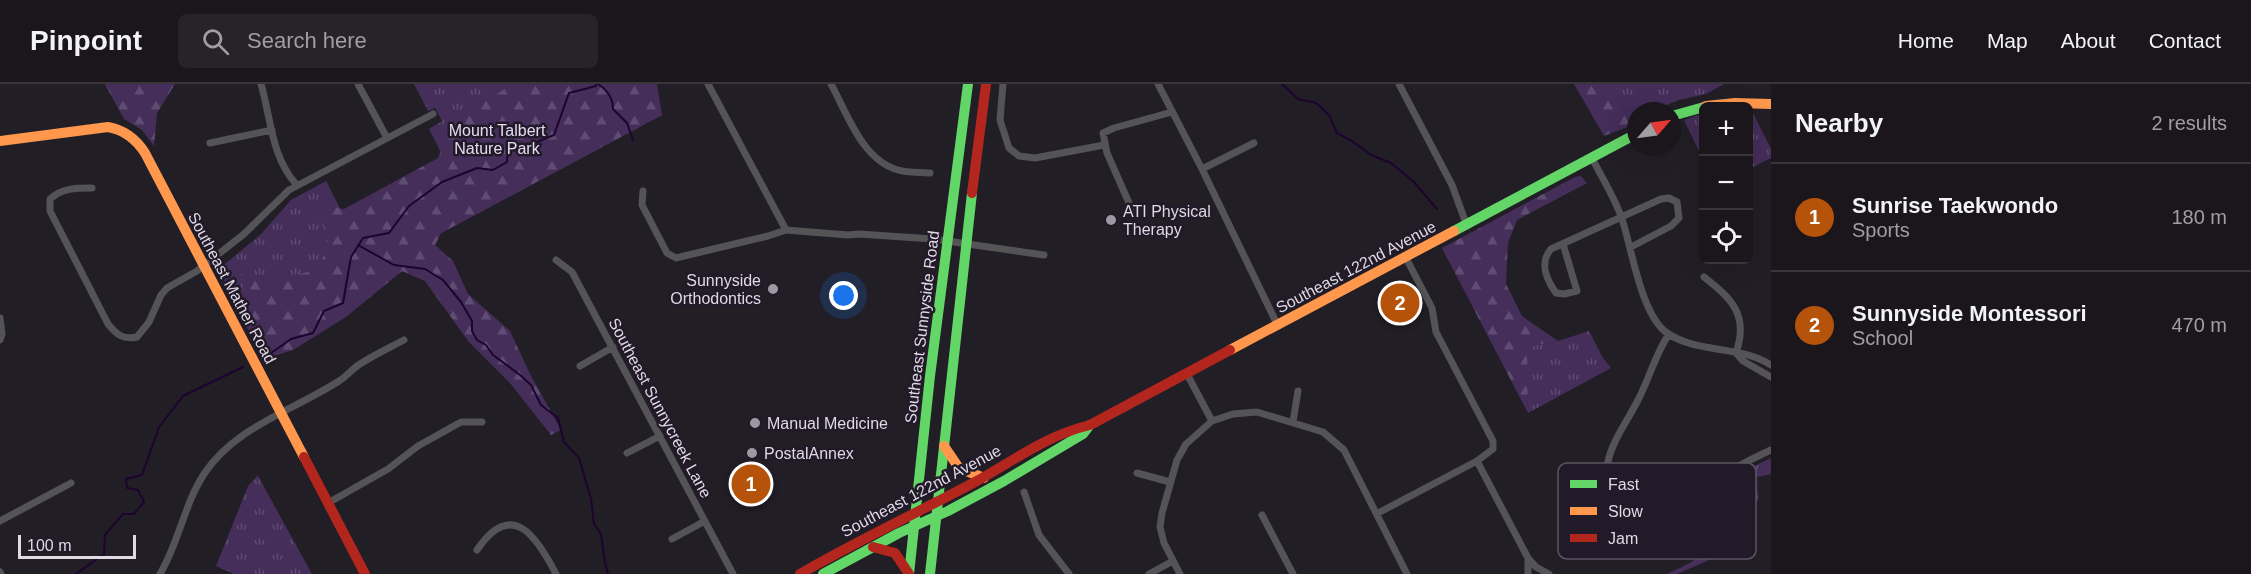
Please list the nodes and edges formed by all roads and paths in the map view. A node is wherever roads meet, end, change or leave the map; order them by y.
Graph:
1 (261, 84) edge
2 (358, 84) edge
3 (708, 84) edge
4 (831, 84) edge
5 (968, 84) edge
6 (986, 84) edge
7 (1003, 84) edge
8 (1158, 84) edge
9 (1400, 84) edge
10 (1753, 104) edge
11 (1771, 104) edge
12 (1699, 109) edge
13 (1172, 112) junction
14 (433, 114) dead end
15 (1681, 114) edge
16 (272, 130) junction
17 (387, 138) junction
18 (1627, 139) edge
19 (0, 141) edge
20 (210, 143) dead end
21 (1254, 143) dead end
22 (1104, 145) junction
23 (1592, 158) junction
24 (1202, 169) junction
25 (930, 173) dead end
26 (296, 184) junction
27 (92, 188) dead end
28 (643, 191) dead end
29 (1133, 212) dead end
30 (1621, 217) junction
31 (1467, 226) junction
32 (786, 230) junction
33 (948, 241) junction
34 (966, 244) junction
35 (1563, 244) junction
36 (1631, 247) junction
37 (1044, 255) dead end
38 (1406, 258) junction
39 (556, 260) dead end
40 (203, 265) junction
41 (1704, 277) dead end
42 (0, 318) edge
43 (1278, 326) junction
44 (1669, 334) junction
45 (0, 340) edge
46 (404, 340) dead end
47 (614, 347) junction
48 (1736, 353) junction
49 (1771, 365) edge
50 (580, 366) dead end
51 (1187, 374) junction
52 (1771, 377) edge
53 (1298, 391) dead end
54 (281, 413) junction
55 (1212, 421) junction
56 (482, 422) dead end
57 (1293, 422) junction
58 (1090, 425) junction
59 (660, 436) junction
60 (944, 446) junction
61 (1771, 450) edge
62 (627, 453) dead end
63 (1477, 461) junction
64 (1607, 463) edge
65 (1746, 463) edge
66 (1137, 473) dead end
67 (984, 478) junction
68 (1170, 482) junction
69 (71, 483) dead end
70 (1024, 492) dead end
71 (936, 502) junction
72 (328, 503) junction
73 (915, 513) junction
74 (1378, 513) junction
75 (1262, 515) dead end
76 (935, 517) junction
77 (0, 521) edge
78 (705, 521) junction
79 (914, 526) junction
80 (672, 539) dead end
81 (873, 547) junction
82 (477, 550) dead end
83 (1528, 558) junction
84 (822, 561) junction
85 (1173, 561) junction
86 (160, 574) edge
87 (366, 574) edge
88 (556, 574) edge
89 (733, 574) edge
90 (800, 574) edge
91 (808, 574) edge
92 (823, 574) edge
93 (909, 574) edge
94 (930, 574) edge
95 (1069, 574) edge
96 (1149, 574) edge
97 (1180, 574) edge
98 (1293, 574) edge
99 (1407, 574) edge
100 (1528, 574) edge
101 (1550, 574) edge

1 - 16 street
2 - 17 street
3 - 32 street
4 - 25 street
5 - 33 main road, Southeast Sunnyside Road
6 - 34 main road, Southeast Sunnyside Road
7 - 22 street
8 - 13 street
9 - 31 street
10 - 11 main road
12 - 15 main road
13 - 22 street
13 - 24 street
14 - 17 street
16 - 20 street
16 - 26 street
17 - 26 street
18 - 23 main road, Southeast 122nd Avenue
19 - 40 main road, Southeast Mather Road
21 - 24 street
22 - 29 street
23 - 30 street
23 - 31 main road, Southeast 122nd Avenue
24 - 43 street
26 - 40 street
27 - 40 street
28 - 32 street
30 - 35 street
30 - 36 street
30 - 36 street
31 - 38 main road, Southeast 122nd Avenue
32 - 33 street
33 - 34 street
33 - 73 main road, Southeast Sunnyside Road
34 - 37 street
34 - 60 main road, Southeast Sunnyside Road
35 - 35 street
36 - 44 street
38 - 43 main road, Southeast 122nd Avenue
38 - 63 street
39 - 47 street, Southeast Sunnycreek Lane
40 - 54 main road, Southeast Mather Road
41 - 48 street
42 - 45 street
43 - 51 main road, Southeast 122nd Avenue
44 - 48 street
44 - 64 street
46 - 54 street
47 - 50 street
47 - 59 street, Southeast Sunnycreek Lane
48 - 49 street
48 - 52 street
51 - 55 street
51 - 58 main road, Southeast 122nd Avenue
53 - 57 street
54 - 72 main road, Southeast Mather Road
54 - 86 street
55 - 57 street
55 - 68 street
56 - 72 street
57 - 74 street
58 - 67 main road, Southeast 122nd Avenue
58 - 76 main road, Southeast 122nd Avenue
59 - 62 street
59 - 78 street, Southeast Sunnycreek Lane
60 - 67 main road
60 - 71 main road, Southeast Sunnyside Road
61 - 65 street
63 - 74 street
63 - 83 street
66 - 68 street
67 - 71 main road, Southeast 122nd Avenue
68 - 85 street
69 - 77 street
70 - 95 street
71 - 73 main road, Southeast 122nd Avenue
71 - 76 main road, Southeast Sunnyside Road
72 - 87 main road, Southeast Mather Road
73 - 79 main road, Southeast Sunnyside Road
73 - 84 main road, Southeast 122nd Avenue
74 - 99 street
75 - 98 street
76 - 79 main road, Southeast 122nd Avenue
76 - 94 main road, Southeast Sunnyside Road
78 - 80 street
78 - 89 street, Southeast Sunnycreek Lane
79 - 81 main road, Southeast 122nd Avenue
79 - 93 main road, Southeast Sunnyside Road
81 - 92 main road, Southeast 122nd Avenue
81 - 93 main road
82 - 88 street
83 - 100 street
83 - 101 street
84 - 90 main road, Southeast 122nd Avenue
84 - 91 main road
85 - 96 street
85 - 97 street

